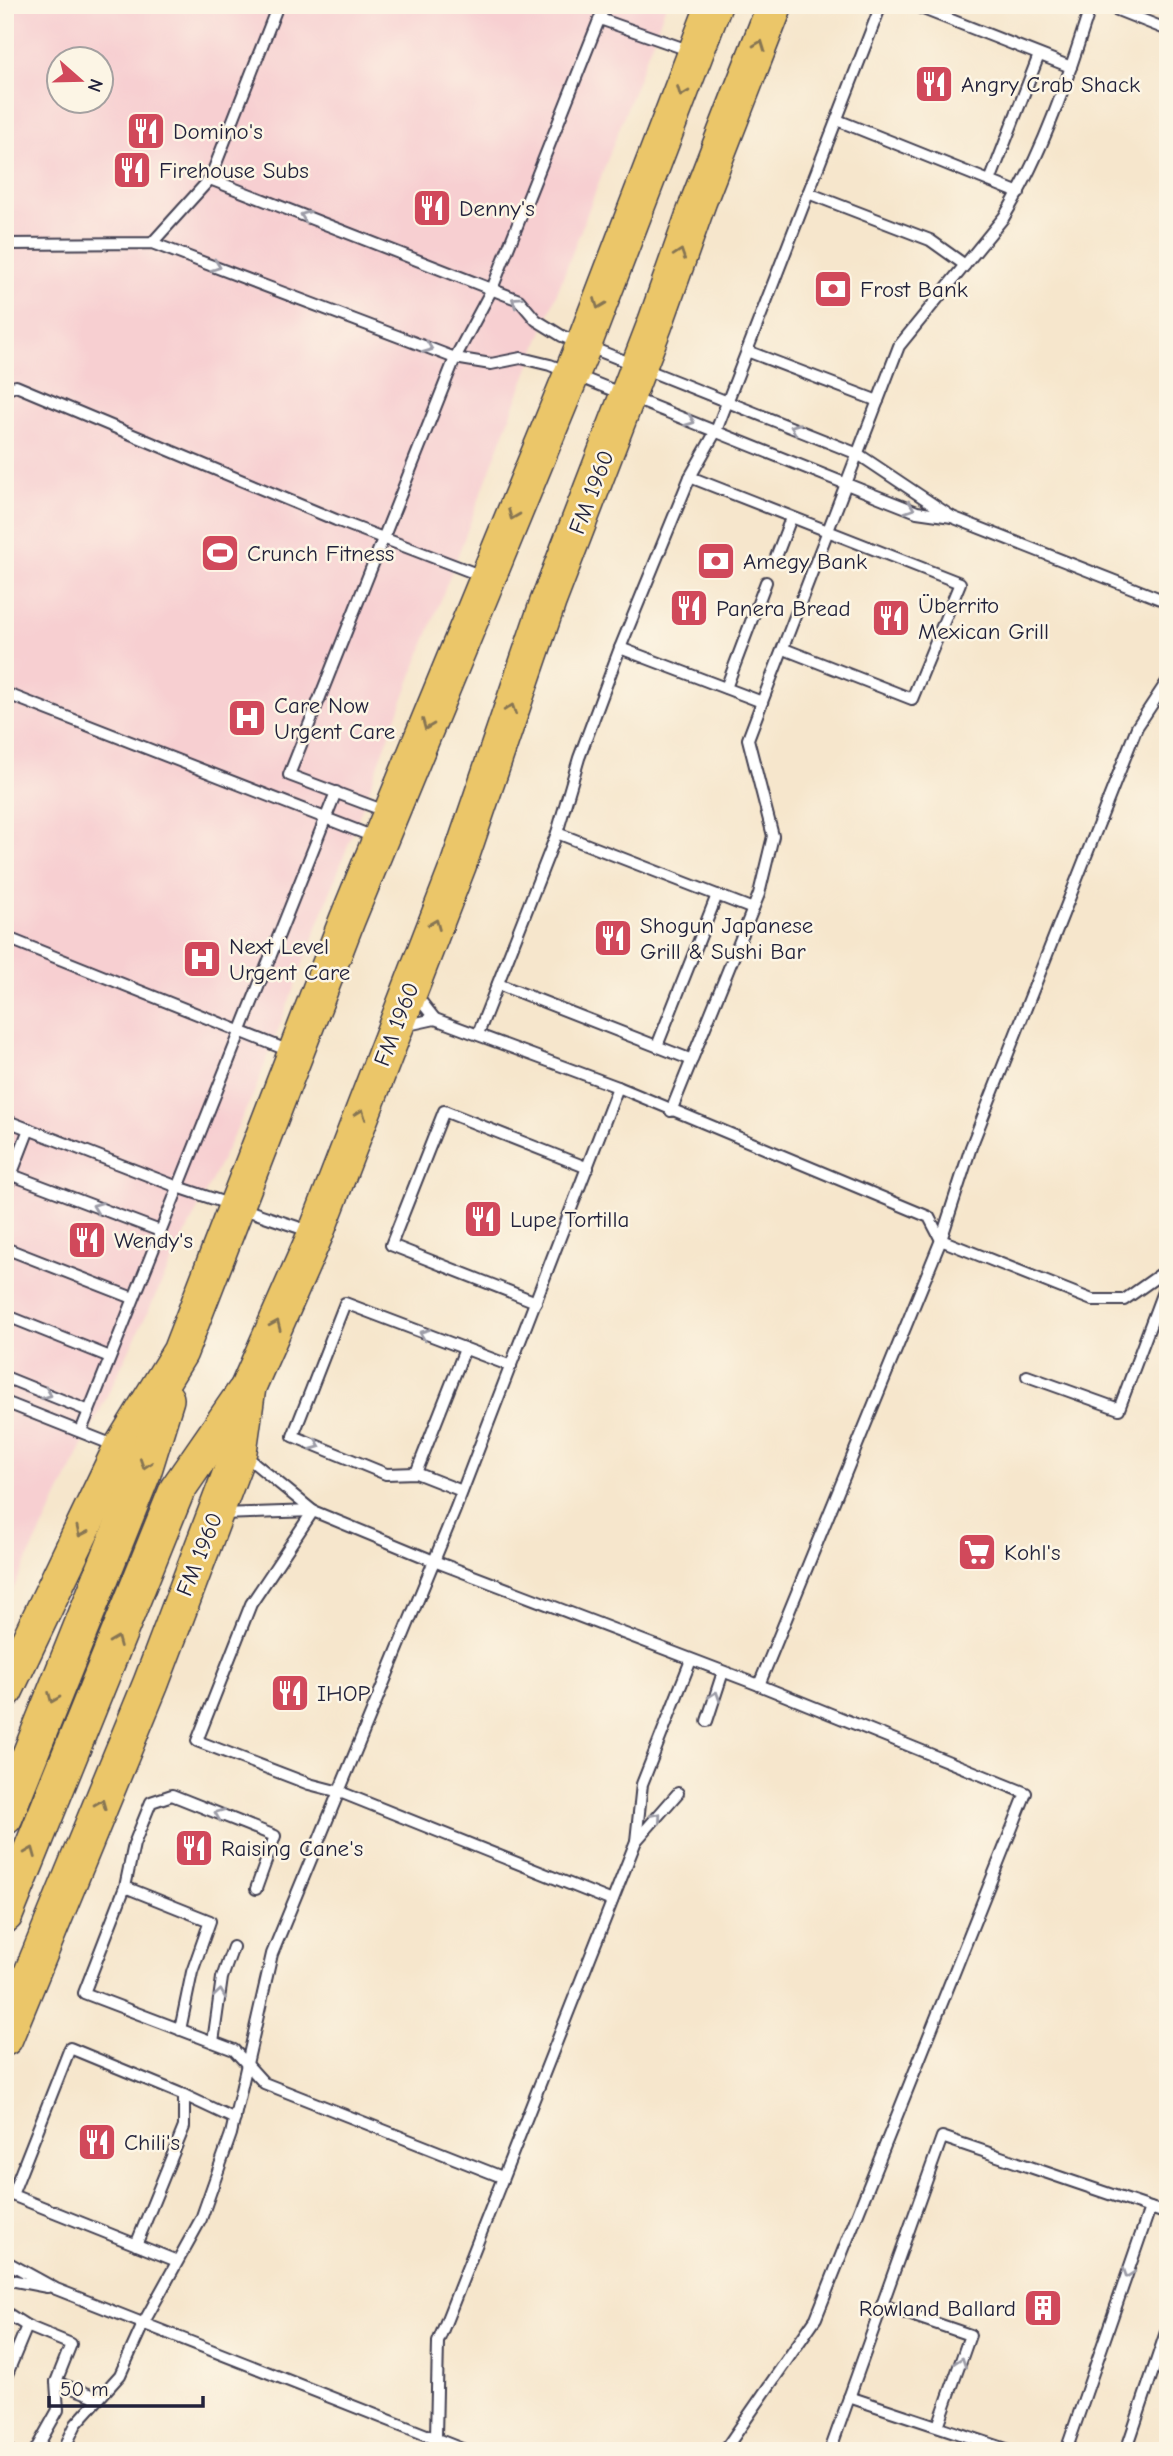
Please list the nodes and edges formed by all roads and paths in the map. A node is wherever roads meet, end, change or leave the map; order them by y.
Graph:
1 (278, 5) edge
2 (605, 5) edge
3 (714, 5) edge
4 (775, 5) edge
5 (881, 5) edge
6 (913, 5) edge
7 (1091, 5) edge
8 (1105, 5) edge
9 (600, 19) junction
10 (1168, 30) edge
11 (697, 53) junction
12 (1039, 55) junction
13 (1071, 67) junction
14 (837, 120) junction
15 (210, 179) junction
16 (990, 181) junction
17 (808, 193) junction
18 (1019, 193) junction
19 (152, 243) junction
20 (5, 244) edge
21 (965, 265) junction
22 (492, 289) junction
23 (747, 351) junction
24 (455, 358) junction
25 (578, 359) junction
26 (640, 365) junction
27 (5, 390) edge
28 (626, 397) junction
29 (728, 401) junction
30 (878, 401) junction
31 (716, 431) junction
32 (858, 454) junction
33 (690, 477) junction
34 (847, 483) junction
35 (952, 517) junction
36 (791, 518) junction
37 (828, 532) junction
38 (385, 538) junction
39 (776, 557) dead end
40 (487, 578) junction
41 (766, 582) dead end
42 (1168, 602) edge
43 (620, 649) junction
44 (784, 649) junction
45 (1168, 680) edge
46 (726, 688) junction
47 (5, 694) edge
48 (762, 702) junction
49 (336, 792) junction
50 (324, 820) junction
51 (385, 826) junction
52 (557, 833) junction
53 (717, 895) junction
54 (753, 909) junction
55 (5, 936) edge
56 (498, 984) junction
57 (410, 987) junction
58 (435, 1019) junction
59 (394, 1028) junction
60 (240, 1032) junction
61 (478, 1034) junction
62 (657, 1046) junction
63 (295, 1053) junction
64 (692, 1060) junction
65 (618, 1087) junction
66 (671, 1111) junction
67 (5, 1120) edge
68 (29, 1129) junction
69 (588, 1168) junction
70 (12, 1175) junction
71 (178, 1187) junction
72 (5, 1191) edge
73 (238, 1207) junction
74 (160, 1231) junction
75 (316, 1233) junction
76 (941, 1240) junction
77 (5, 1248) edge
78 (1168, 1269) edge
79 (1168, 1278) edge
80 (133, 1298) junction
81 (536, 1303) junction
82 (5, 1315) edge
83 (465, 1349) junction
84 (180, 1352) junction
85 (110, 1357) junction
86 (511, 1366) junction
87 (1027, 1376) dead end
88 (5, 1377) edge
89 (248, 1387) junction
90 (5, 1402) edge
91 (89, 1411) junction
92 (81, 1431) junction
93 (121, 1448) junction
94 (239, 1451) junction
95 (416, 1474) junction
96 (462, 1491) junction
97 (313, 1511) junction
98 (215, 1514) junction
99 (434, 1561) junction
100 (691, 1660) junction
101 (723, 1672) junction
102 (758, 1685) junction
103 (5, 1690) edge
104 (707, 1721) dead end
105 (340, 1791) junction
106 (678, 1793) dead end
107 (5, 1817) edge
108 (636, 1841) junction
109 (125, 1887) junction
110 (256, 1889) dead end
111 (612, 1901) junction
112 (5, 1915) edge
113 (233, 1947) dead end
114 (180, 2030) junction
115 (5, 2038) edge
116 (213, 2042) junction
117 (248, 2068) junction
118 (184, 2095) junction
119 (235, 2119) junction
120 (502, 2177) junction
121 (1150, 2208) junction
122 (1168, 2214) edge
123 (136, 2245) junction
124 (5, 2261) edge
125 (177, 2261) junction
126 (5, 2279) edge
127 (56, 2289) junction
128 (882, 2305) junction
129 (5, 2312) edge
130 (144, 2322) junction
131 (26, 2326) junction
132 (1168, 2326) edge
133 (5, 2379) edge
134 (56, 2382) junction
135 (849, 2397) junction
136 (99, 2398) junction
137 (939, 2426) junction
138 (436, 2437) junction
139 (34, 2451) edge
140 (63, 2451) edge
141 (430, 2451) edge
142 (467, 2451) edge
143 (724, 2451) edge
144 (830, 2451) edge
145 (1012, 2451) edge
146 (1062, 2451) edge
147 (1126, 2451) edge

1 - 15 lane
2 - 9 lane
3 - 11 main road
26 -> 4 main road, FM 1960 / FM 1960
5 - 14 lane
6 - 12 lane
7 - 13 lane
8 - 10 lane
9 - 11 lane
9 - 22 lane
11 -> 25 main road
12 - 13 lane
12 - 16 lane
13 - 18 lane
14 - 16 lane
14 - 17 lane
15 - 19 lane
22 -> 15 lane
16 - 18 lane
17 - 21 lane
17 - 23 lane
18 - 21 lane
19 - 20 lane
19 -> 24 lane
21 - 30 lane
22 - 24 lane
25 -> 22 lane
23 - 29 lane
23 - 30 lane
24 - 25 lane
24 - 38 lane
25 - 26 lane
25 - 28 lane
25 -> 40 main road
26 - 28 main road, FM 1960 / FM 1960
26 - 29 lane
27 - 38 lane
28 -> 31 lane
57 -> 28 main road, FM 1960 / FM 1960
29 - 31 lane
32 -> 29 lane
30 - 32 lane
31 - 33 lane
31 - 34 lane
32 - 34 lane
32 - 35 lane
33 - 36 lane
33 - 43 lane
34 -> 35 lane
34 - 37 lane
35 - 42 lane
36 - 37 lane
36 - 39 lane
37 - 44 lane
37 - 44 lane
38 - 40 lane
38 - 49 lane
40 -> 51 main road
41 - 46 lane
43 - 46 lane
43 - 52 lane
44 - 48 lane
45 - 76 lane
46 - 48 lane
47 - 50 lane
48 - 54 lane
49 - 50 lane
49 - 51 lane
50 - 51 lane
50 - 60 lane
51 - 63 main road
52 - 53 lane
52 - 56 lane
53 - 54 lane
53 - 62 lane
54 - 64 lane
55 - 60 lane
56 - 61 lane
56 - 62 lane
57 - 58 lane
57 - 59 main road, FM 1960 / FM 1960
58 - 59 lane
58 - 61 lane
75 -> 59 main road, FM 1960 / FM 1960
60 - 63 lane
60 - 71 lane
61 - 65 lane
62 - 64 lane
63 - 73 main road
64 - 66 lane
65 - 66 lane
65 - 69 lane
66 - 76 lane
67 - 68 lane
68 - 70 lane
68 - 71 lane
69 - 81 lane
69 - 81 lane
70 - 72 lane
74 -> 70 lane
71 - 73 lane
71 - 74 lane
73 - 75 lane
73 - 84 main road
74 - 80 lane
89 -> 75 main road, FM 1960 / FM 1960
76 - 78 lane
76 - 102 lane
77 - 80 lane
79 - 87 lane
80 - 85 lane
81 - 86 lane
82 - 85 lane
83 - 86 lane
83 - 95 lane
83 -> 95 lane
84 - 93 main road
84 -> 107 main road
85 - 91 lane
86 - 96 lane
88 -> 91 lane
89 - 94 main road, FM 1960 / FM 1960
112 -> 89 main road
90 - 92 lane
91 - 92 lane
92 - 93 lane
93 -> 103 main road
94 - 97 lane
94 - 98 main road, FM 1960 / FM 1960
95 - 96 lane
96 - 99 lane
97 - 98 lane
97 - 99 lane
97 - 105 lane
115 -> 98 main road, FM 1960 / FM 1960
99 - 100 lane
99 - 105 lane
100 - 101 lane
100 - 108 lane
101 - 102 lane
104 -> 101 lane
102 - 143 lane
105 - 111 lane
105 - 117 lane
108 -> 106 lane
108 - 111 lane
110 -> 109 lane
109 - 114 lane
109 - 114 lane
111 - 120 lane
116 -> 113 lane
114 - 116 lane
116 - 117 lane
117 - 119 lane
117 - 120 lane
118 - 119 lane
118 - 123 lane
118 - 123 lane
119 - 125 lane
120 - 138 lane
121 - 122 lane
121 - 128 lane
121 -> 146 lane
123 - 125 lane
124 - 127 lane
125 - 130 lane
126 - 127 lane
127 - 130 lane
128 - 135 lane
137 -> 128 lane
129 - 131 lane
130 - 136 lane
130 - 138 lane
131 - 133 lane
131 - 134 lane
132 - 147 lane
134 - 136 lane
134 - 139 lane
135 - 137 lane
135 - 144 lane
136 - 140 lane
137 - 145 lane
138 - 141 lane
138 - 142 lane

